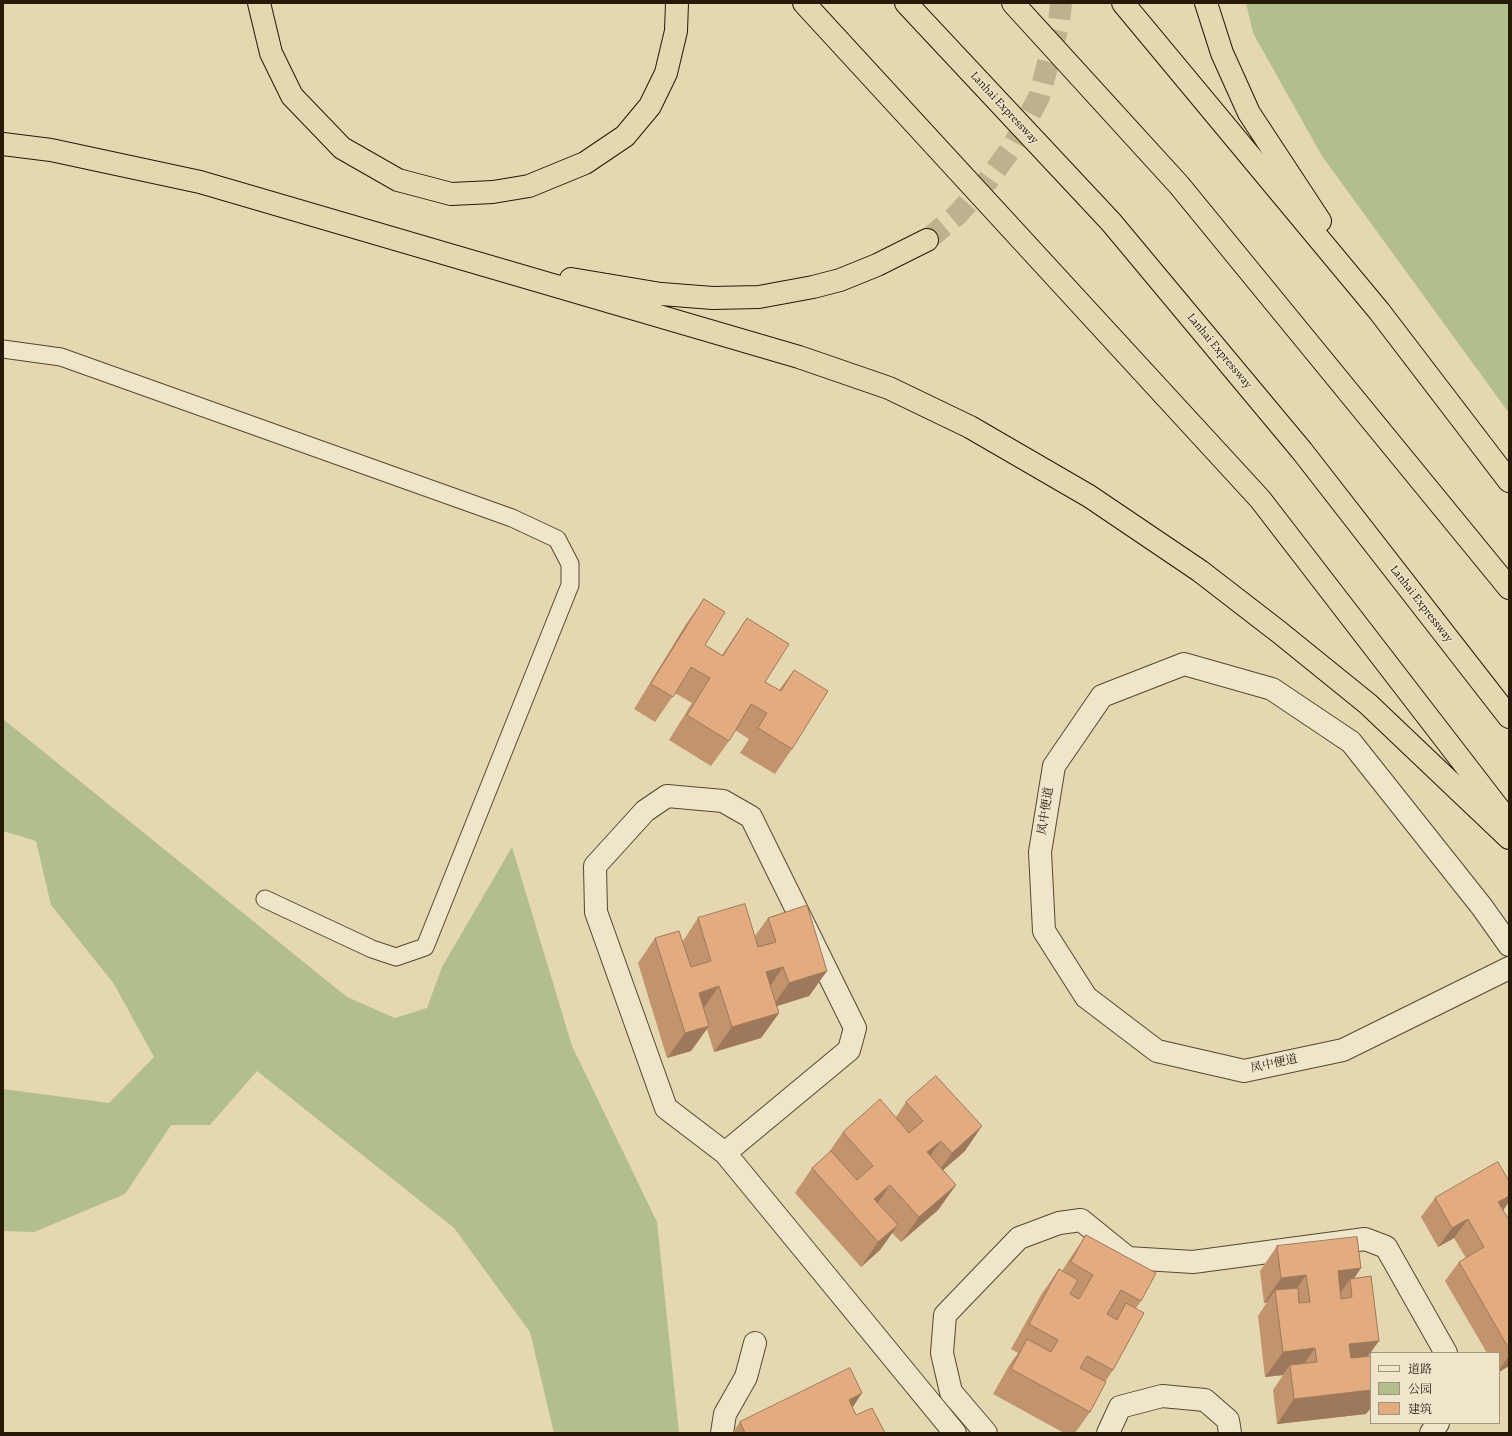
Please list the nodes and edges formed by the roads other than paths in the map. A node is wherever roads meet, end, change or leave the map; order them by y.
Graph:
1 (259, 3) edge
2 (677, 3) edge
3 (804, 3) edge
4 (906, 3) edge
5 (1013, 3) edge
6 (1123, 3) edge
7 (1206, 3) edge
8 (3, 144) edge
9 (927, 240) tunnel mouth
10 (398, 241) junction
11 (1379, 311) junction
12 (3, 349) edge
13 (1509, 480) edge
14 (1509, 588) edge
15 (1509, 718) edge
16 (1509, 822) edge
17 (1509, 838) edge
18 (265, 899) dead end
19 (1509, 945) edge
20 (1509, 968) edge
21 (725, 1153) junction
22 (755, 1343) dead end
23 (1445, 1352) edge
24 (1437, 1424) edge
25 (722, 1433) edge
26 (955, 1433) edge
27 (986, 1433) edge
28 (1108, 1433) edge
29 (1230, 1433) edge
30 (1431, 1433) edge

1 - 2 highway
3 - 16 highway
4 - 15 highway, Lanhai Expressway
5 - 14 highway
6 - 11 highway
7 - 11 highway
8 - 10 highway
9 - 10 highway
10 - 17 highway
11 - 13 highway
12 - 18 lane
19 - 20 street, 凤中便道
21 - 21 street
21 - 26 street
22 - 25 street
23 - 27 street
24 - 30 street
28 - 29 street

